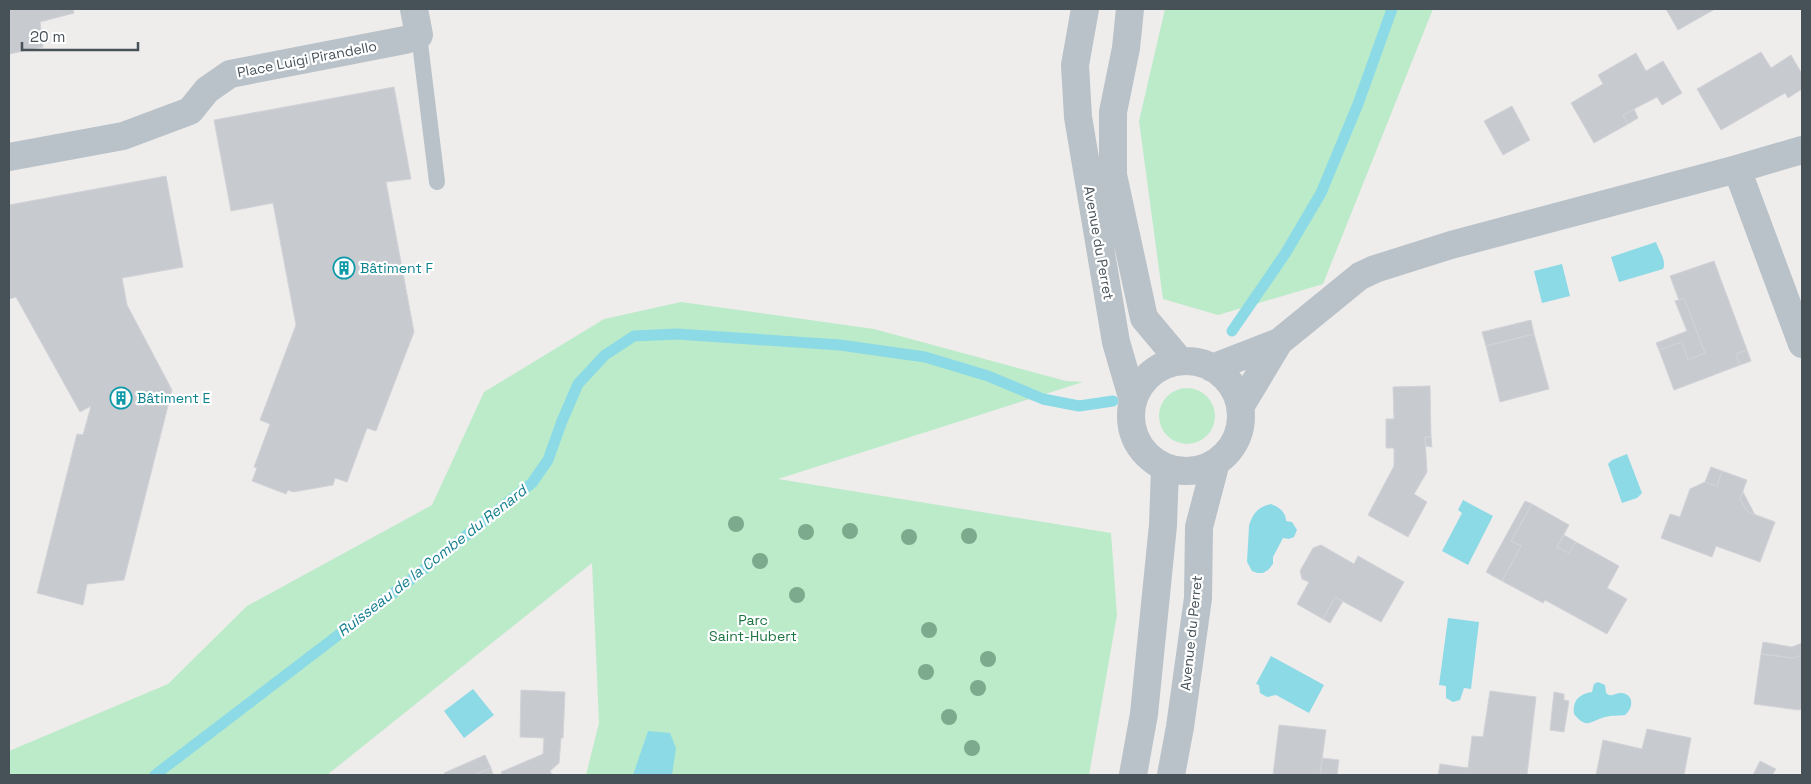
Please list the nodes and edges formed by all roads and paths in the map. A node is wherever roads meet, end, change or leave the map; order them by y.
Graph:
1 (414, 9) edge
2 (1085, 9) edge
3 (1130, 9) edge
4 (419, 35) junction
5 (1113, 112) junction
6 (1078, 117) junction
7 (1802, 150) edge
8 (9, 157) edge
9 (1737, 170) junction
10 (437, 182) dead end
11 (1279, 342) junction
12 (1802, 344) edge
13 (1180, 361) junction
14 (1212, 368) junction
15 (1132, 397) junction
16 (1240, 407) junction
17 (1216, 462) junction
18 (1165, 468) junction
19 (1132, 775) edge
20 (1171, 775) edge

1 - 4 street
2 - 6 street, Avenue du Perret
3 - 5 street, Avenue du Perret
4 - 8 street, Place Luigi Pirandello
4 - 10 lane
5 - 6 street
5 - 13 street, Avenue du Perret
6 - 15 street, Avenue du Perret
7 - 9 street
9 - 11 street
9 - 12 street
11 - 14 street
11 - 16 street
13 - 14 street
13 - 15 street
14 - 16 street
15 - 18 street
16 - 17 street
17 - 18 street
17 - 20 street, Avenue du Perret
18 - 19 street

